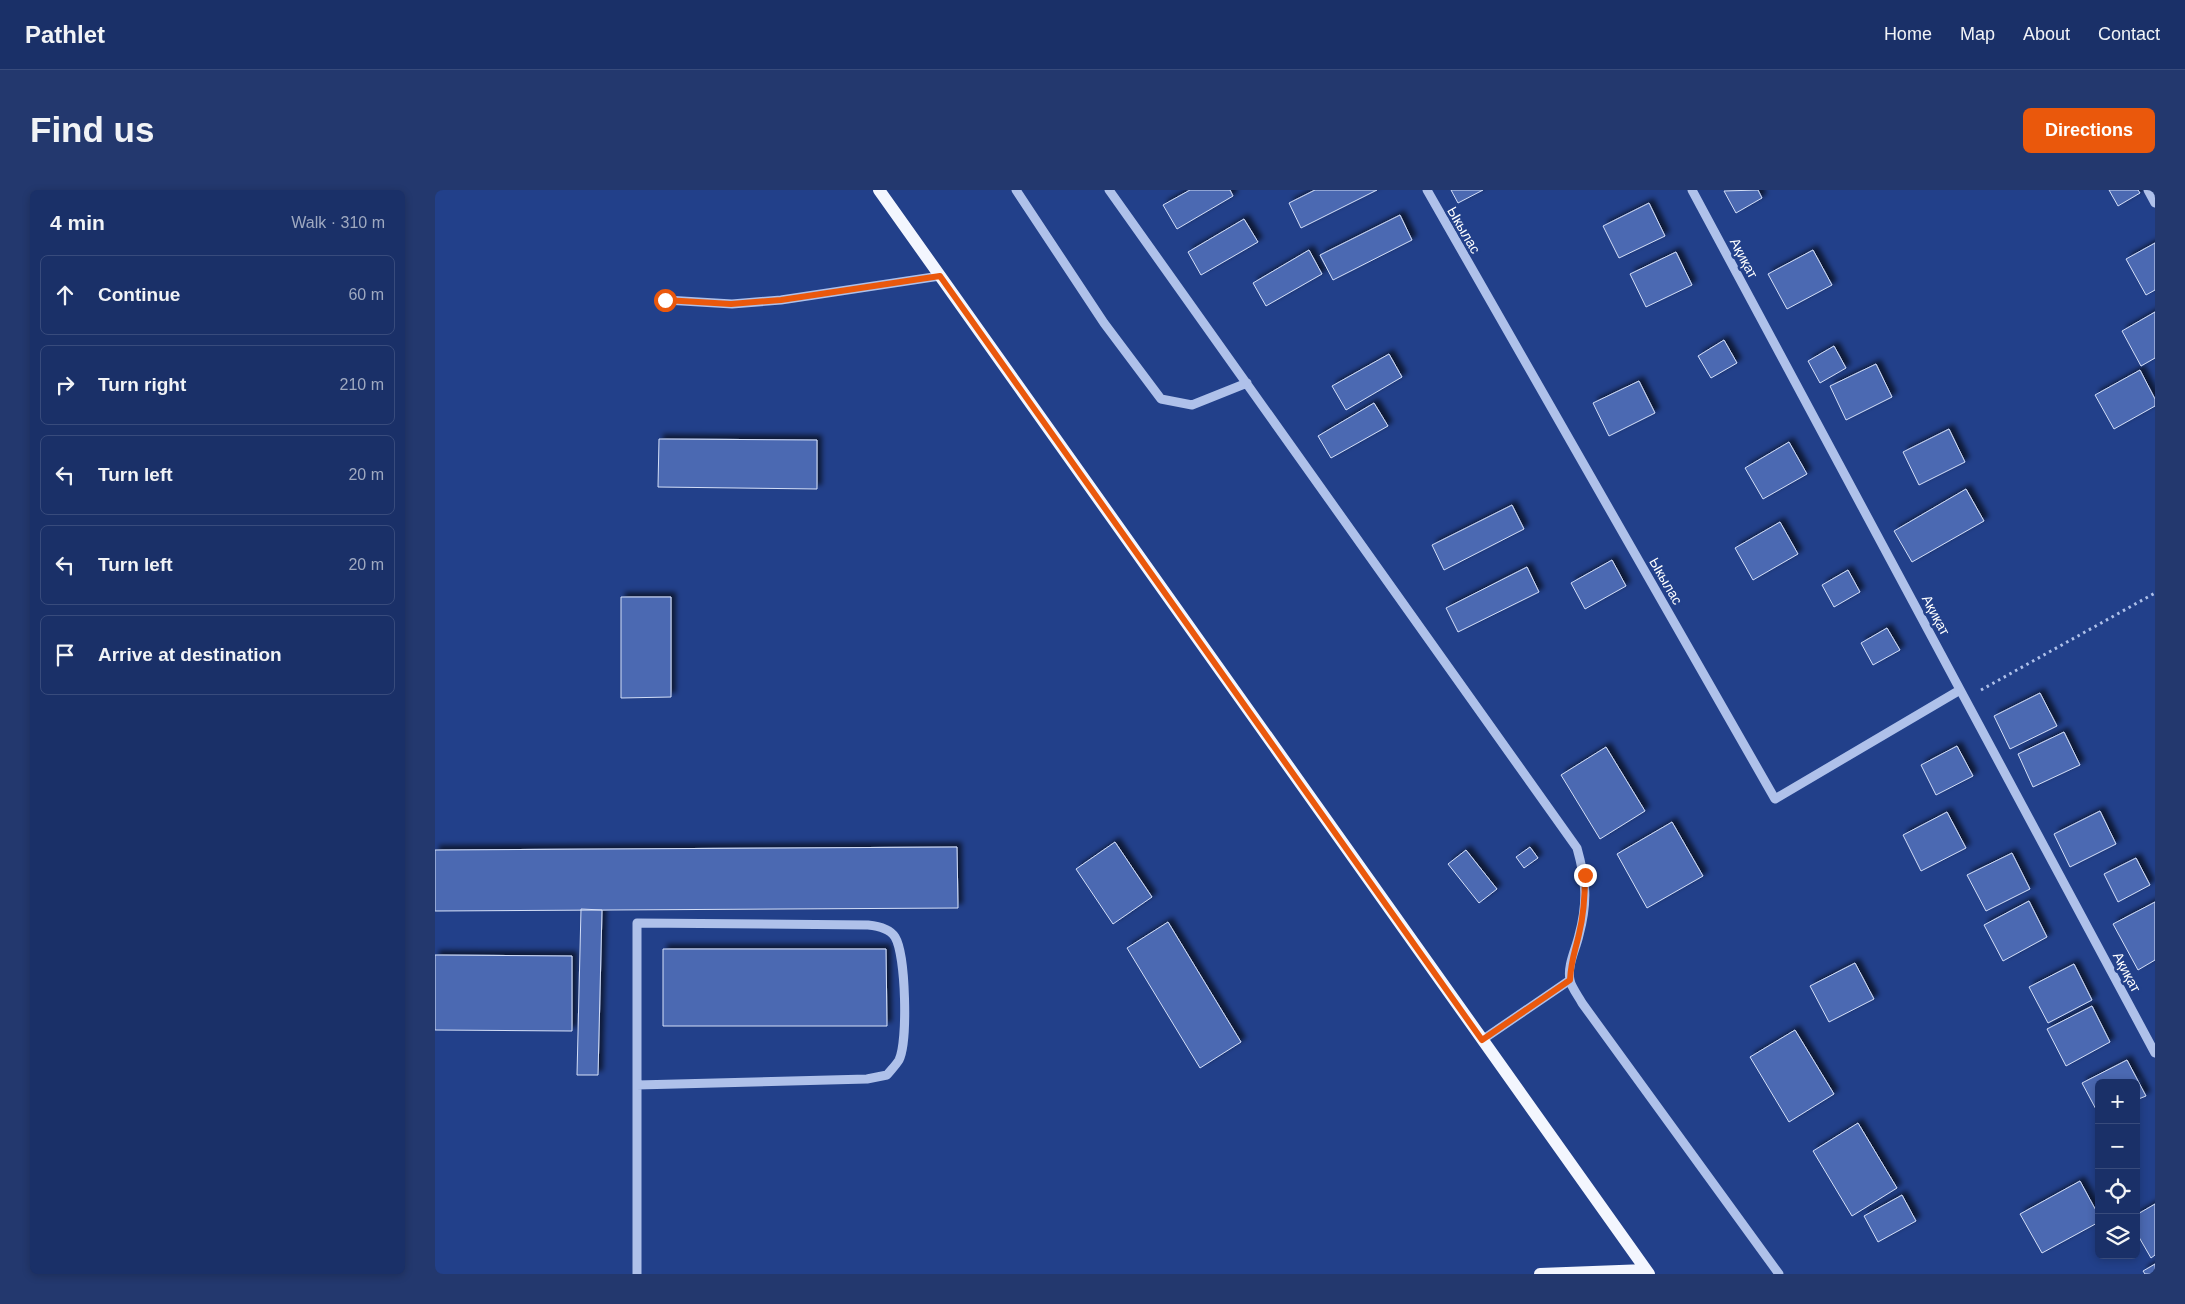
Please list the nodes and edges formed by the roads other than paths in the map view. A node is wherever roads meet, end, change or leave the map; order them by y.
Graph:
1 (879, 190) edge
2 (1016, 190) edge
3 (1109, 190) edge
4 (1427, 190) edge
5 (1692, 190) edge
6 (2148, 190) edge
7 (2155, 203) edge
8 (940, 276) junction
9 (665, 300) dead end
10 (1247, 383) junction
11 (1961, 690) junction
12 (1570, 980) junction
13 (1482, 1040) junction
14 (2155, 1053) edge
15 (637, 1085) junction
16 (1648, 1272) edge
17 (637, 1274) edge
18 (1540, 1274) edge
19 (1779, 1274) edge

1 - 8 main road
2 - 10 street
3 - 10 street
4 - 11 street, Ыкылас
5 - 11 street, Ақиқат
6 - 7 street
8 - 9 street
8 - 13 main road
10 - 12 street
11 - 14 street, Ақиқат
12 - 13 street
12 - 19 street
13 - 16 main road
15 - 15 street
15 - 17 street
16 - 18 main road

